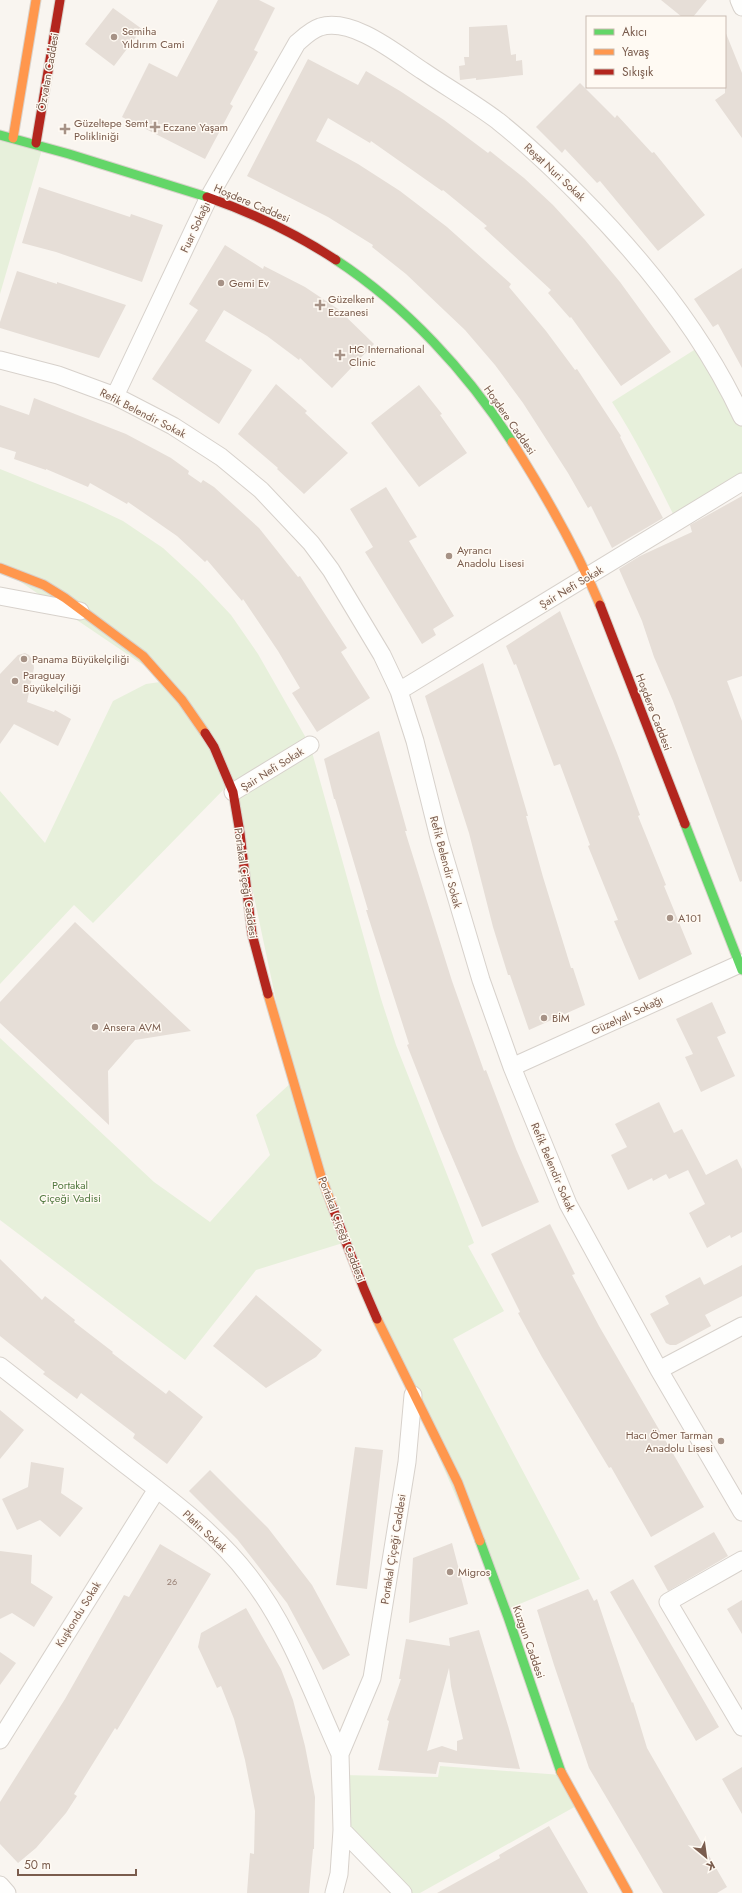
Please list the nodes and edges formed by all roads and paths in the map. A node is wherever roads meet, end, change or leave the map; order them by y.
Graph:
1 (36, 0) edge
2 (60, 0) edge
3 (738, 0) edge
4 (742, 7) edge
5 (297, 43) joint
6 (0, 134) edge
7 (13, 138) junction
8 (36, 143) junction
9 (209, 197) junction
10 (0, 360) edge
11 (115, 396) junction
12 (742, 417) edge
13 (742, 482) edge
14 (0, 568) edge
15 (588, 576) junction
16 (0, 596) edge
17 (86, 612) junction
18 (399, 691) junction
19 (310, 745) dead end
20 (233, 792) junction
21 (741, 965) edge
22 (512, 1067) junction
23 (742, 1326) edge
24 (0, 1366) edge
25 (659, 1370) junction
26 (413, 1395) junction
27 (157, 1489) junction
28 (742, 1512) edge
29 (742, 1560) edge
30 (742, 1727) edge
31 (0, 1740) edge
32 (340, 1754) junction
33 (342, 1830) junction
34 (0, 1885) edge
35 (7, 1893) edge
36 (334, 1893) edge
37 (403, 1893) edge
38 (628, 1893) edge

1 - 7 street
2 - 8 street, Özvatan Caddesi
3 - 4 street
5 - 9 street, Fuar Sokağı
5 - 12 street, Reşat Nuri Sokak
6 - 7 street, Hoşdere Caddesi
7 - 8 street, Hoşdere Caddesi
8 - 9 street, Hoşdere Caddesi
9 - 11 street, Fuar Sokağı
9 - 15 street, Hoşdere Caddesi
10 - 11 street, Refik Belendir Sokak
11 - 18 street, Refik Belendir Sokak
13 - 15 street, Şair Nefi Sokak
14 - 17 street, Portakal Çiçeği Caddesi
15 - 18 street, Şair Nefi Sokak
15 - 21 street, Hoşdere Caddesi
16 - 17 street, Portakal Çiçeği Caddesi
17 - 20 street, Portakal Çiçeği Caddesi
18 - 22 street, Refik Belendir Sokak
19 - 20 street, Şair Nefi Sokak
20 - 26 street, Portakal Çiçeği Caddesi
21 - 22 street, Güzelyalı Sokağı
22 - 25 street, Refik Belendir Sokak
23 - 25 street
24 - 27 street, Platin Sokak
25 - 28 street, Refik Belendir Sokak
26 - 32 street, Portakal Çiçeği Caddesi
26 - 38 street, Kuzgun Caddesi
27 - 31 street, Kuşkondu Sokak
27 - 32 street, Platin Sokak
29 - 30 street
32 - 33 street, Portakal Çiçeği Caddesi
33 - 36 street, Portakal Çiçeği Caddesi
33 - 37 street
34 - 35 street

